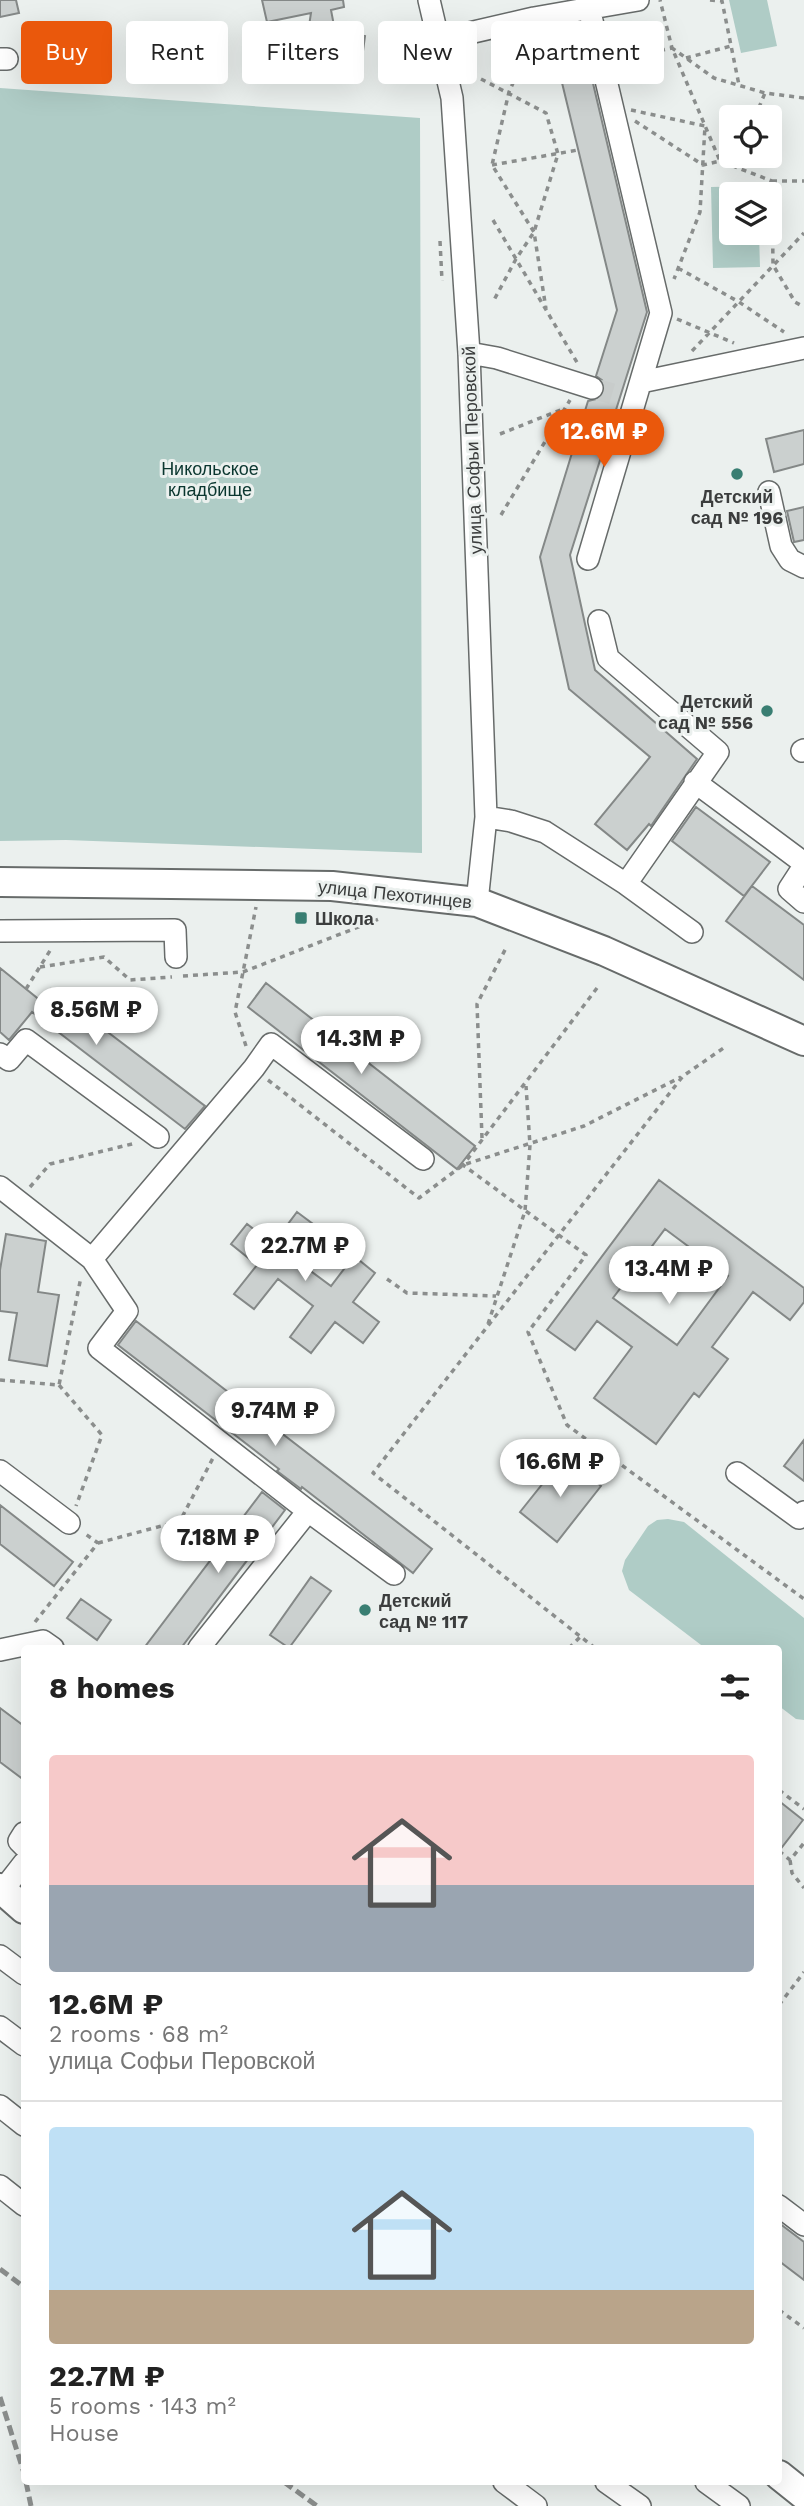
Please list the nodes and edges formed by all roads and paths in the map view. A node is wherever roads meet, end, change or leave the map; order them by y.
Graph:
1 (429, 0) edge
2 (638, 0) edge
3 (660, 0) edge
4 (710, 0) edge
5 (589, 8) junction
6 (534, 18) junction
7 (434, 21) edge
8 (592, 21) edge
9 (477, 31) edge
10 (731, 46) junction
11 (672, 48) junction
12 (664, 50) edge
13 (686, 58) junction
14 (481, 79) dead end
15 (449, 84) edge
16 (607, 84) edge
17 (739, 86) junction
18 (509, 92) junction
19 (765, 93) junction
20 (804, 98) edge
21 (760, 105) edge
22 (612, 106) junction
23 (705, 126) junction
24 (578, 150) dead end
25 (558, 154) junction
26 (719, 159) edge
27 (719, 161) edge
28 (492, 165) junction
29 (703, 165) junction
30 (739, 168) edge
31 (772, 181) junction
32 (804, 181) edge
33 (534, 232) junction
34 (804, 233) edge
35 (440, 239) dead end
36 (773, 265) junction
37 (678, 268) junction
38 (442, 281) dead end
39 (494, 300) dead end
40 (739, 302) junction
41 (804, 307) edge
42 (547, 311) dead end
43 (661, 313) junction
44 (710, 333) junction
45 (799, 343) edge
46 (469, 353) junction
47 (764, 356) junction
48 (669, 376) junction
49 (592, 388) tunnel mouth
50 (633, 393) junction
51 (565, 408) dead end
52 (500, 434) dead end
53 (769, 492) dead end
54 (588, 559) dead end
55 (804, 568) edge
56 (599, 621) dead end
57 (695, 782) junction
58 (486, 817) junction
59 (804, 864) edge
60 (0, 881) edge
61 (626, 884) junction
62 (477, 902) junction
63 (804, 902) edge
64 (256, 906) dead end
65 (379, 919) dead end
66 (0, 931) edge
67 (692, 932) dead end
68 (506, 948) dead end
69 (176, 957) dead end
70 (40, 967) dead end
71 (243, 972) junction
72 (597, 988) dead end
73 (804, 1041) edge
74 (724, 1046) dead end
75 (0, 1054) edge
76 (254, 1069) junction
77 (683, 1076) junction
78 (526, 1083) junction
79 (158, 1137) joint
80 (482, 1140) junction
81 (530, 1144) junction
82 (423, 1159) dead end
83 (463, 1165) junction
84 (0, 1187) edge
85 (18, 1201) junction
86 (525, 1211) junction
87 (558, 1236) junction
88 (92, 1259) junction
89 (387, 1279) dead end
90 (496, 1296) junction
91 (486, 1329) junction
92 (222, 1442) junction
93 (0, 1471) edge
94 (737, 1473) dead end
95 (307, 1511) junction
96 (804, 1512) edge
97 (69, 1523) dead end
98 (99, 1543) dead end
99 (394, 1574) dead end
100 (804, 1599) edge
101 (580, 1637) junction
102 (27, 1645) edge
103 (48, 1645) edge
104 (201, 1645) edge
105 (572, 1645) edge
106 (591, 1645) edge
107 (21, 1646) edge
108 (0, 1650) edge
109 (782, 1792) edge
110 (804, 1809) edge
111 (804, 1843) edge
112 (782, 1853) edge
113 (790, 1860) junction
114 (21, 1866) edge
115 (804, 1888) edge
116 (1, 1889) edge
117 (21, 1906) edge
118 (0, 1956) edge
119 (21, 1972) edge
120 (804, 1972) edge
121 (782, 2001) edge
122 (0, 2027) edge
123 (21, 2043) edge
124 (0, 2106) edge
125 (21, 2123) edge
126 (0, 2186) edge
127 (21, 2203) edge
128 (782, 2208) edge
129 (804, 2225) edge
130 (782, 2312) edge
131 (804, 2328) edge
132 (782, 2477) edge
133 (508, 2485) edge
134 (610, 2485) edge
135 (710, 2485) edge
136 (804, 2495) edge
137 (536, 2506) edge
138 (640, 2506) edge
139 (739, 2506) edge

1 - 7 street, улица Софьи Перовской
2 - 5 street
3 - 11 path
4 - 10 path
5 - 6 street
5 - 8 street
6 - 9 street
6 - 18 path
10 - 13 path
10 - 17 path
11 - 12 path
11 - 13 path
11 - 23 path
13 - 17 path
14 - 18 path
15 - 46 street, улица Софьи Перовской
16 - 22 street
17 - 19 path
18 - 25 path
18 - 28 path
19 - 20 path
19 - 21 path
22 - 23 path
22 - 29 path
22 - 43 street
23 - 26 path
23 - 29 path
24 - 25 path
25 - 28 path
25 - 33 path
27 - 29 path
28 - 33 path
29 - 37 path
30 - 31 path
31 - 32 path
31 - 36 path
33 - 39 path
33 - 42 path
34 - 36 path
35 - 38 path
36 - 40 path
36 - 41 path
37 - 40 path
37 - 43 path
40 - 44 path
40 - 45 path
43 - 44 path
43 - 50 street
44 - 47 path
44 - 48 path
45 - 47 street
46 - 49 street
46 - 58 street, улица Софьи Перовской
47 - 48 street
48 - 50 street
50 - 54 street
51 - 52 path
53 - 55 street
56 - 57 street
57 - 59 street
57 - 61 street
58 - 61 street
58 - 62 street, улица Софьи Перовской
59 - 63 street
60 - 62 main road, улица Пехотинцев
61 - 67 street
62 - 73 main road, улица Пехотинцев
64 - 71 path
65 - 71 path
66 - 69 street
68 - 80 path
70 - 71 path
71 - 76 path
72 - 78 path
74 - 77 path
75 - 79 street
76 - 82 street
76 - 83 path
76 - 88 street
77 - 81 path
77 - 87 path
78 - 80 path
78 - 81 path
79 - 85 path
80 - 83 path
81 - 83 path
81 - 86 path
83 - 86 path
84 - 85 street
85 - 88 street
86 - 87 path
86 - 90 path
87 - 91 path
87 - 100 path
88 - 92 street
89 - 90 path
90 - 91 path
91 - 101 path
92 - 95 street
92 - 98 path
93 - 97 street
94 - 96 street
95 - 99 street
95 - 104 street
101 - 105 path
101 - 106 path
102 - 103 street
107 - 108 street
109 - 110 path
111 - 113 path
112 - 113 path
113 - 115 path
114 - 116 street
116 - 117 main road
118 - 119 street
120 - 121 path
122 - 123 street
124 - 125 street
126 - 127 street
128 - 129 street
130 - 131 path
132 - 136 main road
133 - 137 street
134 - 138 street
135 - 139 street

